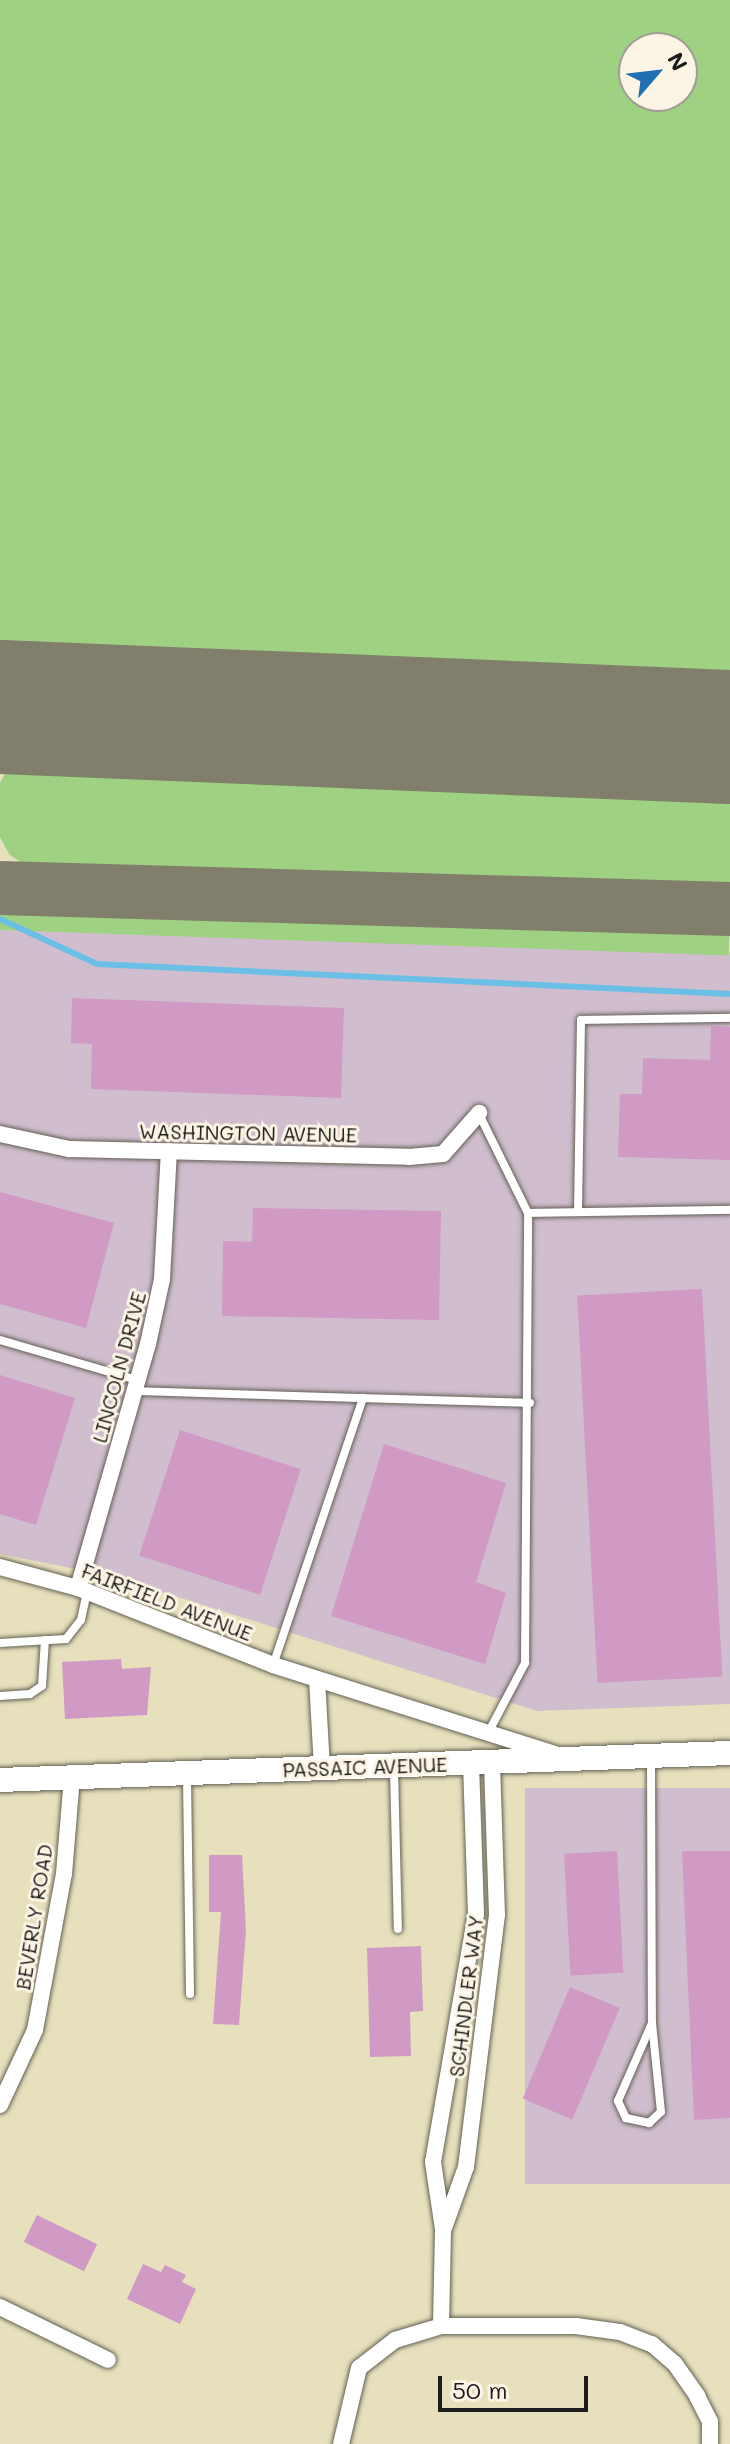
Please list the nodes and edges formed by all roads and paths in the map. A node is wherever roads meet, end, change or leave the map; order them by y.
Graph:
1 (730, 1018) edge
2 (479, 1113) joint
3 (0, 1134) edge
4 (169, 1151) junction
5 (730, 1210) edge
6 (578, 1212) junction
7 (528, 1213) junction
8 (0, 1340) edge
9 (136, 1386) junction
10 (363, 1398) junction
11 (530, 1403) junction
12 (0, 1567) edge
13 (83, 1590) junction
14 (45, 1640) junction
15 (0, 1643) edge
16 (273, 1665) junction
17 (317, 1679) junction
18 (0, 1696) edge
19 (488, 1733) junction
20 (730, 1753) edge
21 (651, 1756) junction
22 (572, 1759) junction
23 (482, 1762) junction
24 (394, 1765) junction
25 (322, 1769) junction
26 (187, 1773) junction
27 (72, 1776) junction
28 (0, 1780) edge
29 (398, 1929) dead end
30 (190, 1994) dead end
31 (652, 2023) junction
32 (0, 2105) edge
33 (443, 2229) junction
34 (0, 2307) edge
35 (441, 2326) junction
36 (108, 2360) dead end
37 (341, 2444) edge
38 (710, 2444) edge

1 - 6 lane
2 - 4 street, WASHINGTON AVENUE
2 - 7 lane
3 - 4 street, WASHINGTON AVENUE
4 - 9 street, LINCOLN DRIVE
5 - 6 lane
6 - 7 lane
7 - 11 lane
8 - 9 lane
9 - 10 lane
9 - 13 street, LINCOLN DRIVE
10 - 11 lane
10 - 16 lane
11 - 19 lane
12 - 13 street, FAIRFIELD AVENUE
13 - 14 lane
13 - 16 street, FAIRFIELD AVENUE
14 - 15 lane
14 - 18 lane
16 - 17 street, FAIRFIELD AVENUE
17 - 19 street, FAIRFIELD AVENUE
17 - 25 street
19 - 22 street, FAIRFIELD AVENUE
20 - 21 main road, PASSAIC AVENUE
21 - 22 main road, PASSAIC AVENUE
21 - 31 lane
22 - 23 main road, PASSAIC AVENUE
23 - 24 main road, PASSAIC AVENUE
23 - 33 street, SCHINDLER WAY
23 - 33 street, SCHINDLER WAY
24 - 25 main road, PASSAIC AVENUE
24 - 29 lane
25 - 26 main road, PASSAIC AVENUE
26 - 27 main road, PASSAIC AVENUE
26 - 30 lane
27 - 28 main road, PASSAIC AVENUE
27 - 32 street, BEVERLY ROAD
31 - 31 lane
33 - 35 street, SCHINDLER WAY
34 - 36 street
35 - 37 street
35 - 38 street

